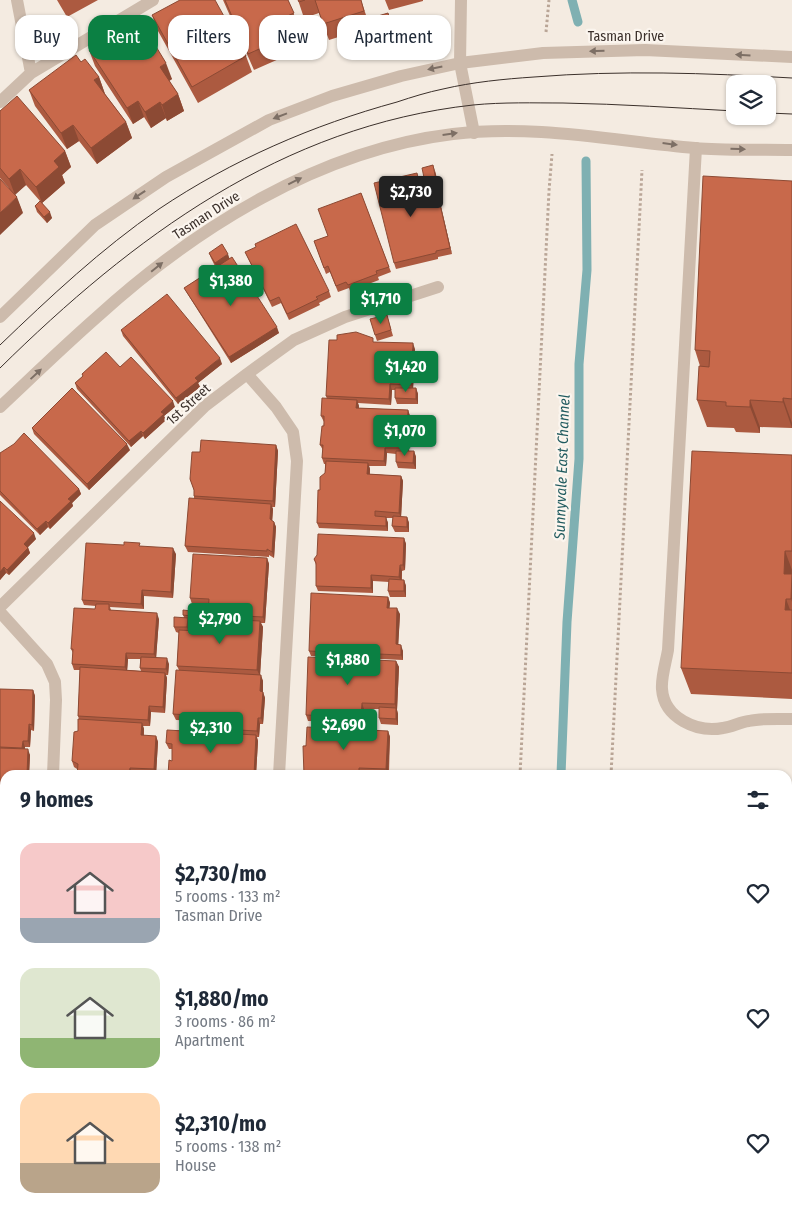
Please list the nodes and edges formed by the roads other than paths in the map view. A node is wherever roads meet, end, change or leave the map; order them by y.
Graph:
1 (17, 0) edge
2 (153, 0) edge
3 (460, 0) edge
4 (792, 57) edge
5 (460, 63) junction
6 (32, 73) junction
7 (0, 102) edge
8 (474, 133) junction
9 (696, 148) junction
10 (792, 150) edge
11 (438, 286) dead end
12 (0, 317) edge
13 (247, 374) junction
14 (0, 408) edge
15 (0, 607) edge
16 (0, 612) edge
17 (792, 719) edge
18 (53, 770) edge
19 (279, 770) edge

1 - 6 street
2 - 6 street
3 - 5 street
4 -> 5 street, Tasman Drive
5 - 8 street
5 -> 12 street, Tasman Drive
6 - 7 street
8 -> 9 street, Tasman Drive
14 -> 8 street, Tasman Drive
9 -> 10 street, Tasman Drive
9 - 17 street
11 - 13 street, 1st Street
13 - 15 street, 1st Street
13 - 19 street
16 - 18 street

